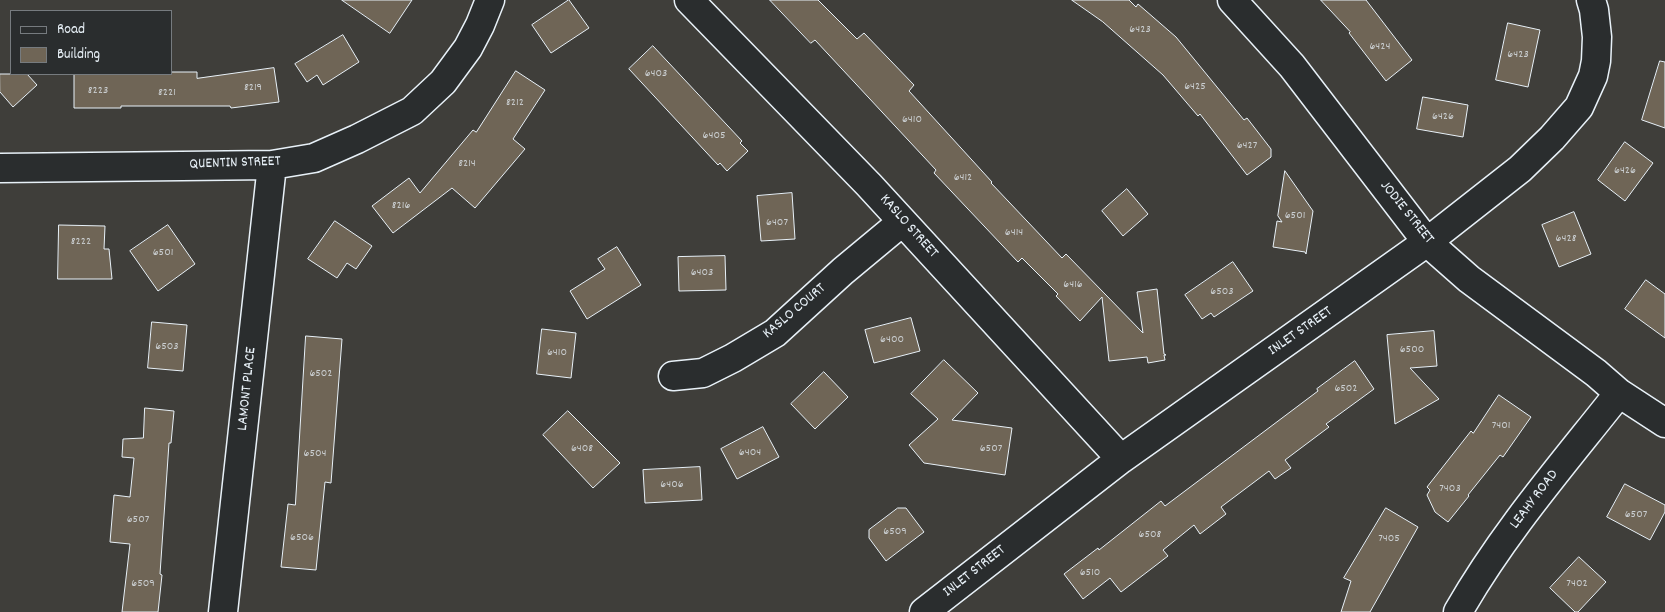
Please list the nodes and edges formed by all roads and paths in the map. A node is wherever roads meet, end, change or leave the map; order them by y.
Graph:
1 (490, 0) edge
2 (689, 0) edge
3 (1232, 0) edge
4 (1591, 0) edge
5 (272, 165) junction
6 (0, 168) edge
7 (902, 222) junction
8 (1427, 242) junction
9 (673, 376) dead end
10 (1619, 393) junction
11 (1665, 423) edge
12 (1121, 459) junction
13 (223, 612) edge
14 (924, 612) edge
15 (1458, 612) edge

1 - 5 street, QUENTIN STREET
2 - 7 street, KASLO STREET
3 - 8 street, JODIE STREET
4 - 8 street, INLET STREET
5 - 6 street, QUENTIN STREET
5 - 13 street, LAMONT PLACE
7 - 9 street, KASLO COURT
7 - 12 street, KASLO STREET
8 - 10 street, JODIE STREET
8 - 12 street, INLET STREET
10 - 11 street, JODIE STREET
10 - 15 street, LEAHY ROAD
12 - 14 street, INLET STREET

